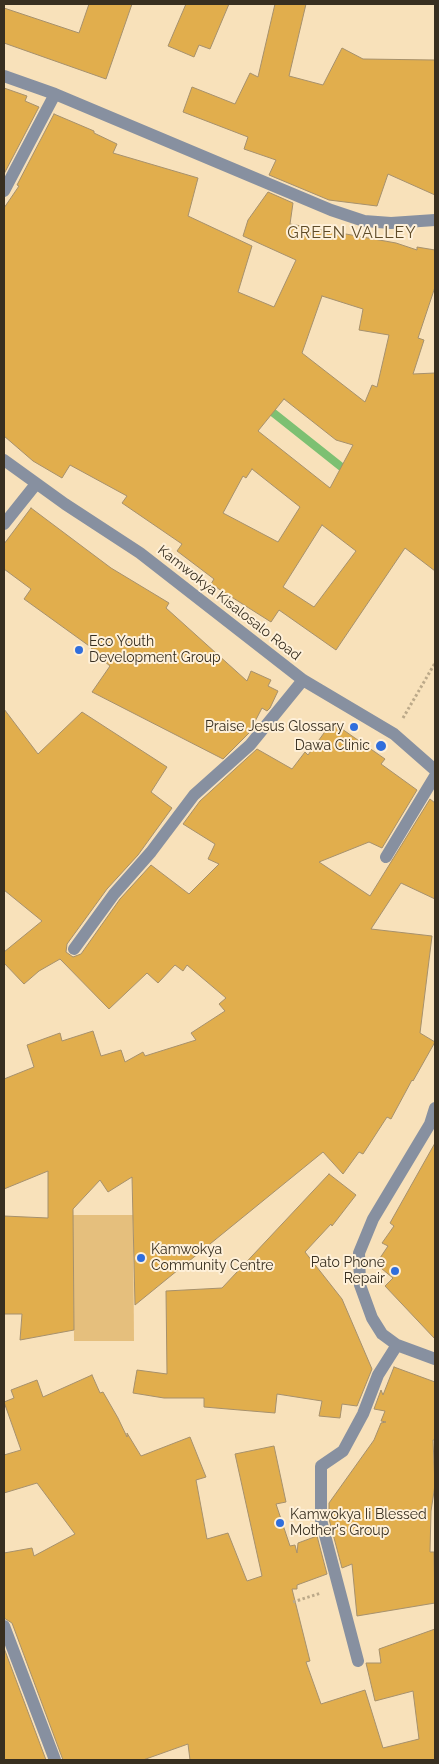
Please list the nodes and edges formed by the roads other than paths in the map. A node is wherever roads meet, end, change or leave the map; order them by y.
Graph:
1 (4, 76) edge
2 (55, 94) junction
3 (4, 191) edge
4 (435, 220) edge
5 (4, 460) edge
6 (36, 484) junction
7 (4, 524) edge
8 (303, 680) junction
9 (435, 770) edge
10 (435, 776) edge
11 (386, 857) dead end
12 (74, 949) dead end
13 (435, 1108) edge
14 (397, 1344) junction
15 (435, 1360) edge
16 (4, 1626) edge
17 (358, 1661) dead end
18 (55, 1760) edge

1 - 2 street
2 - 3 street
2 - 4 street
5 - 6 street, Kamwokya Kisalosalo Road
6 - 7 street
6 - 8 street, Kamwokya Kisalosalo Road
8 - 9 street, Kamwokya Kisalosalo Road
8 - 12 street
10 - 11 street
13 - 14 street
14 - 15 street
14 - 17 street
16 - 18 street

